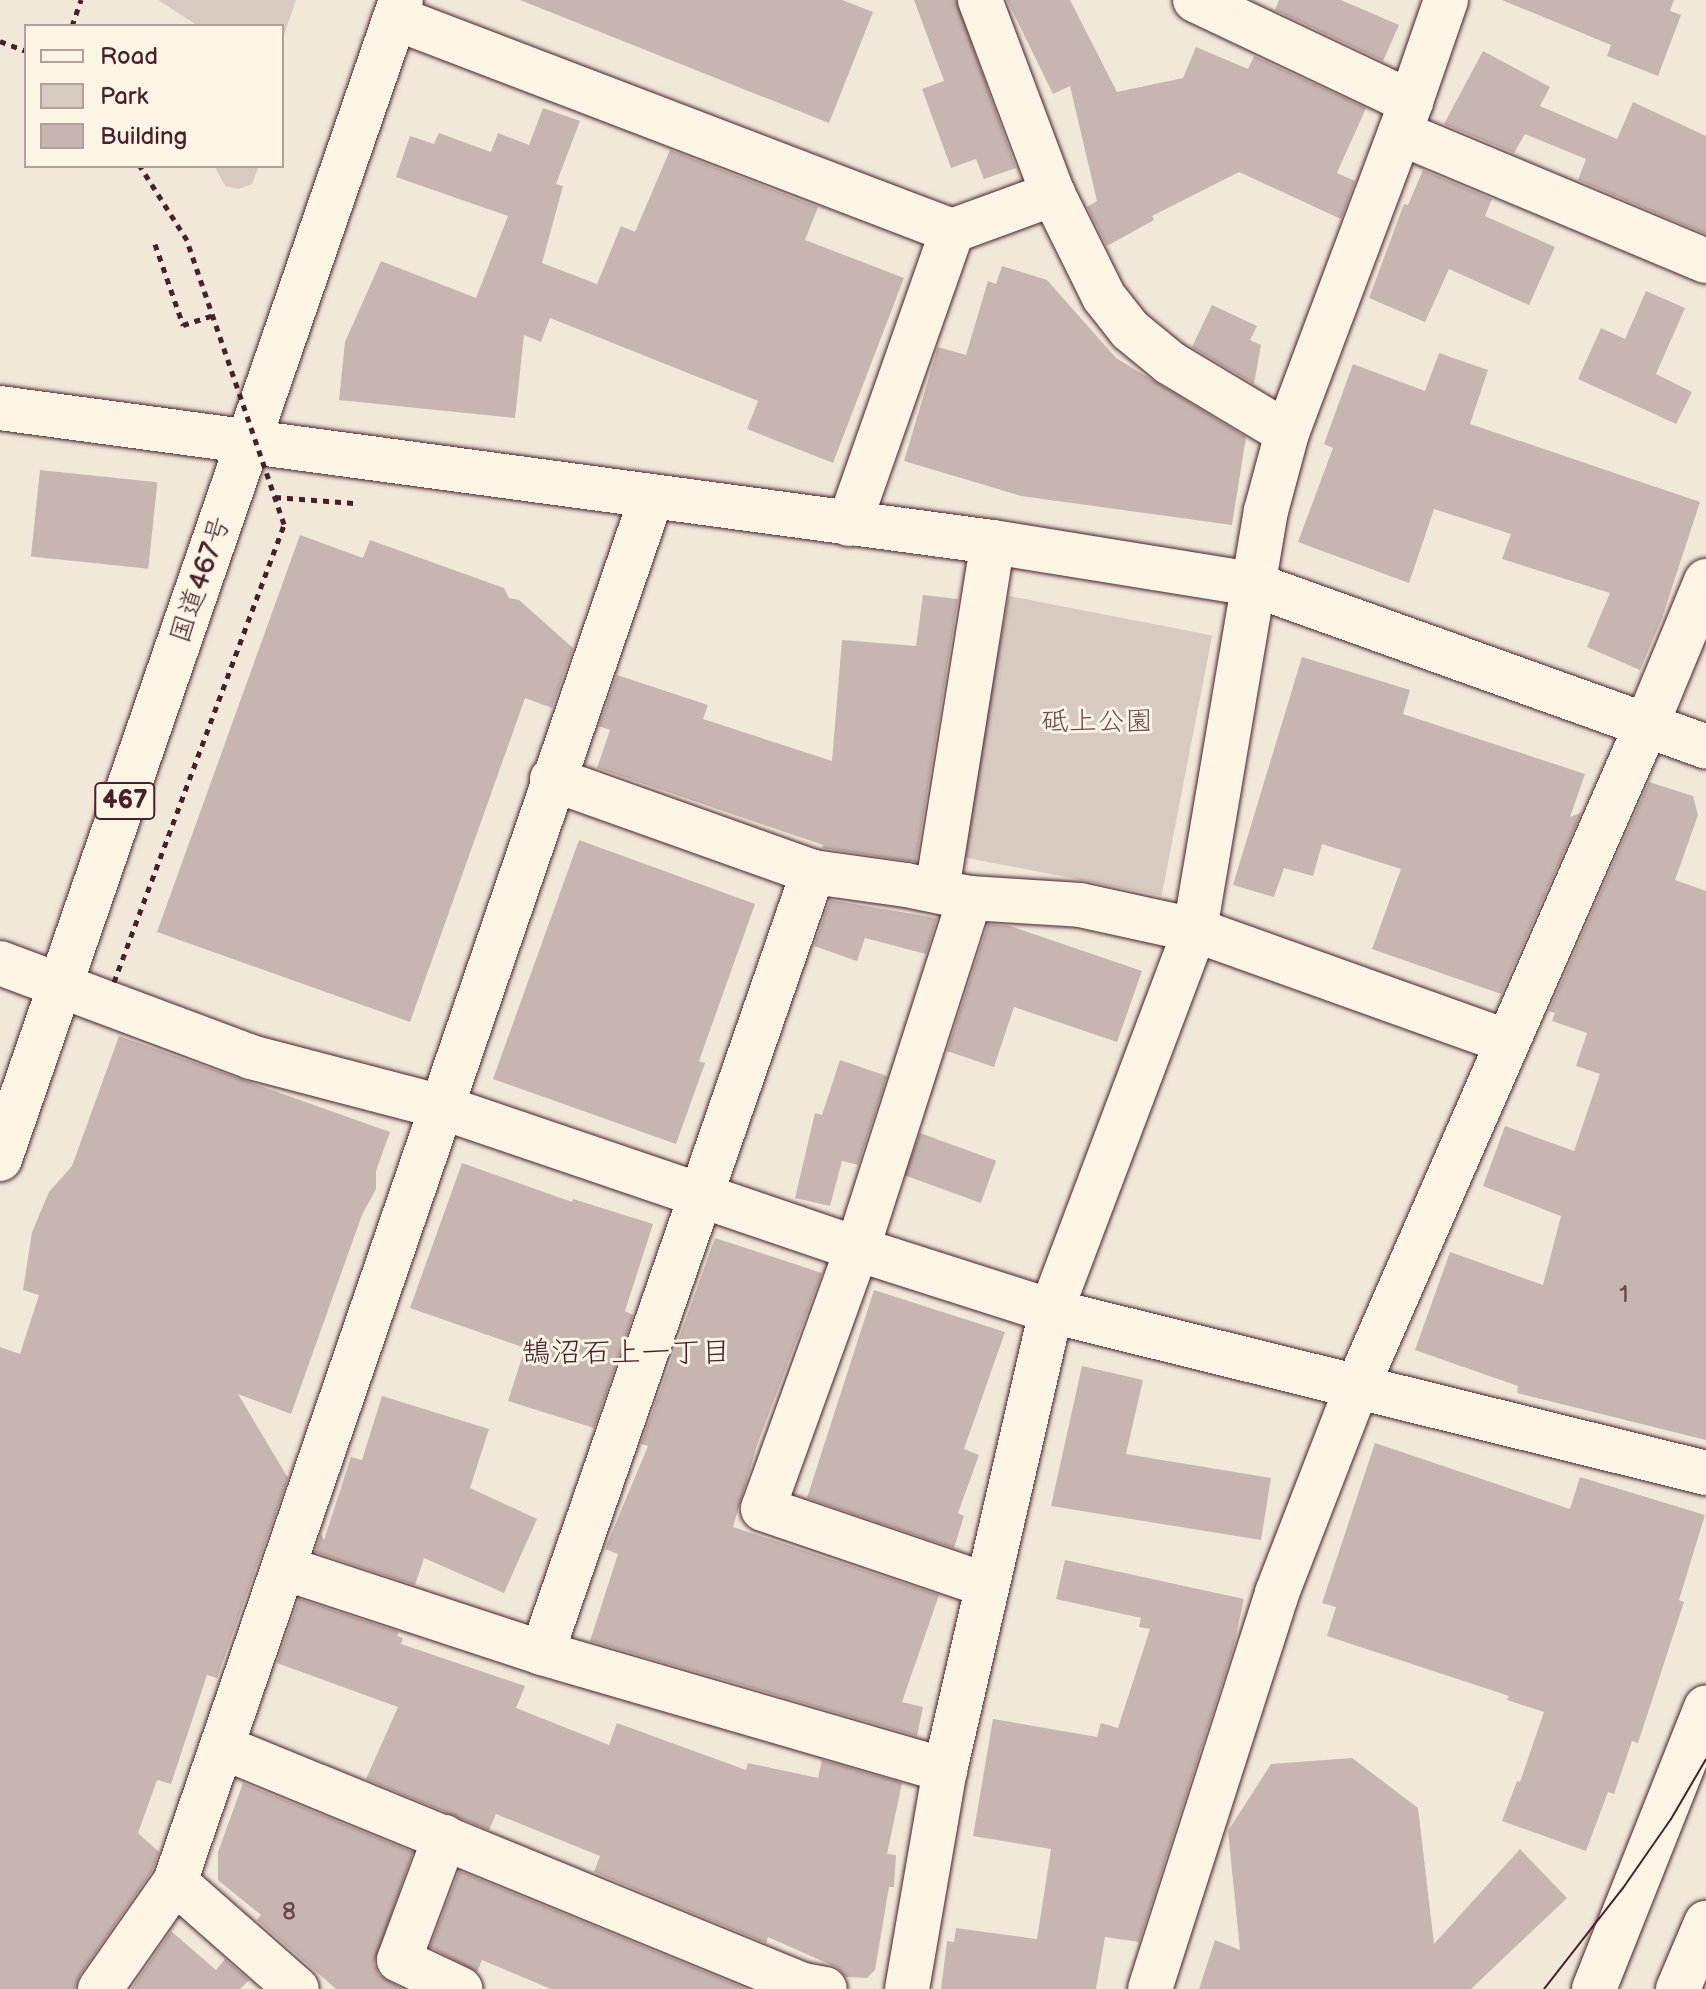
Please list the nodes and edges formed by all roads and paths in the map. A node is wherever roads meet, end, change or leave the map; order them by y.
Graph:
1 (81, 0) edge
2 (980, 0) edge
3 (1195, 0) edge
4 (1446, 0) edge
5 (398, 9) edge
6 (73, 24) edge
7 (0, 41) edge
8 (24, 50) edge
9 (1406, 117) junction
10 (141, 168) edge
11 (1053, 194) junction
12 (952, 231) junction
13 (155, 244) dead end
14 (1706, 261) edge
15 (213, 315) junction
16 (0, 408) edge
17 (1287, 433) junction
18 (249, 442) junction
19 (275, 497) junction
20 (651, 499) junction
21 (369, 504) dead end
22 (849, 524) junction
23 (993, 542) junction
24 (1706, 581) edge
25 (1252, 584) junction
26 (1646, 726) junction
27 (1706, 747) edge
28 (552, 779) junction
29 (813, 872) junction
30 (954, 894) junction
31 (1195, 930) junction
32 (0, 963) edge
33 (114, 982) dead end
34 (60, 987) junction
35 (1508, 1042) junction
36 (441, 1107) junction
37 (0, 1159) edge
38 (700, 1195) junction
39 (857, 1249) junction
40 (1051, 1311) junction
41 (1357, 1387) junction
42 (1706, 1473) edge
43 (284, 1568) junction
44 (986, 1585) junction
45 (542, 1653) junction
46 (1706, 1707) edge
47 (222, 1747) junction
48 (945, 1770) junction
49 (445, 1837) junction
50 (175, 1882) junction
51 (1706, 1923) edge
52 (100, 1989) edge
53 (297, 1989) edge
54 (460, 1989) edge
55 (825, 1989) edge
56 (907, 1989) edge
57 (1150, 1989) edge
58 (1594, 1989) edge
59 (1678, 1989) edge

1 - 6 path
2 - 11 main road
3 - 9 main road
4 - 9 main road
5 - 12 main road
5 - 18 main road, 国道467号 / 467
7 - 8 path
9 - 14 main road
9 - 17 main road
10 - 15 path, bridge
11 - 12 main road
11 - 17 main road
12 - 22 main road
13 - 15 path
15 - 19 path, bridge
16 - 18 main road
17 - 25 main road
18 - 20 main road
18 - 34 main road, 国道467号 / 467
19 - 21 path
19 - 33 path, bridge
20 - 22 main road
20 - 28 main road
22 - 23 main road
23 - 25 main road
23 - 30 main road
24 - 26 main road
25 - 26 main road
25 - 31 main road
26 - 27 main road
26 - 35 main road
28 - 29 main road
28 - 36 main road
29 - 30 main road
29 - 38 main road
30 - 31 main road
30 - 39 main road
31 - 35 main road
31 - 40 main road
32 - 34 main road
34 - 36 main road
34 - 37 main road, 国道467号 / 467
35 - 41 main road
36 - 38 main road
36 - 43 main road
38 - 39 main road
38 - 45 main road
39 - 40 main road
39 - 44 main road
40 - 41 main road
40 - 44 main road
41 - 42 main road
41 - 57 main road
43 - 45 main road
43 - 47 main road
44 - 48 main road
45 - 48 main road
46 - 58 main road
47 - 49 main road
47 - 50 main road
48 - 56 main road
49 - 54 main road
49 - 55 main road
50 - 52 main road
50 - 53 main road
51 - 59 main road

